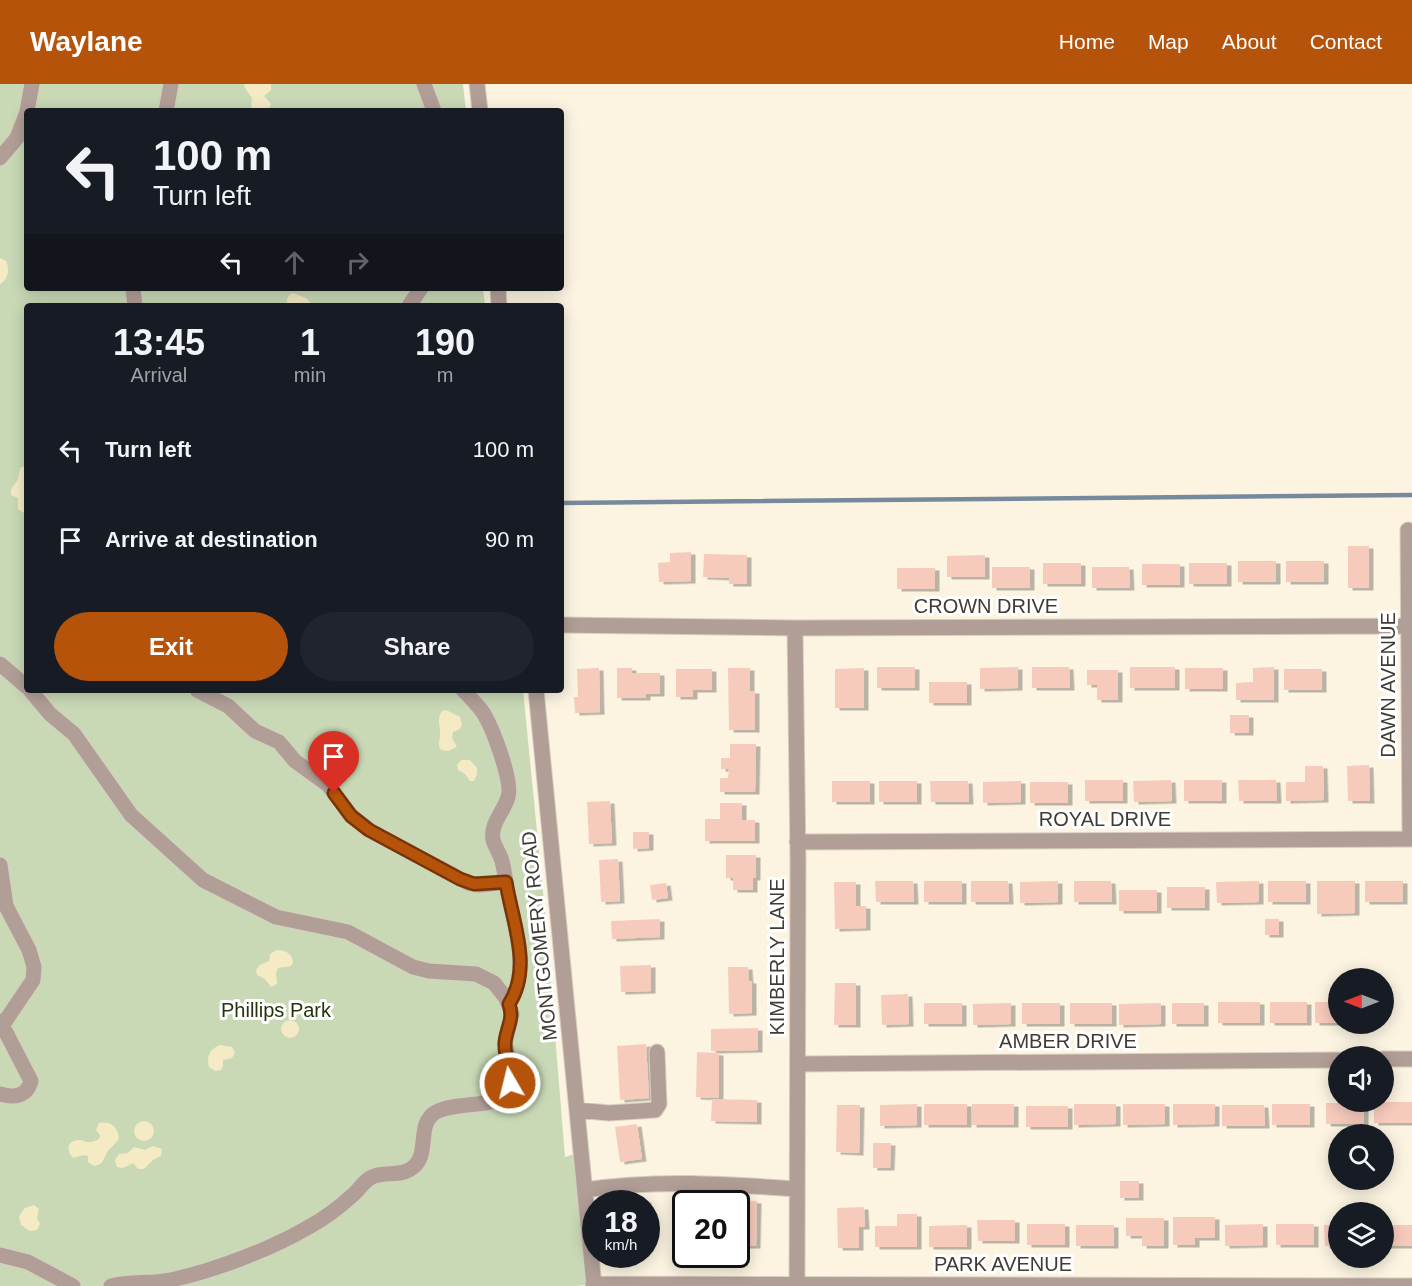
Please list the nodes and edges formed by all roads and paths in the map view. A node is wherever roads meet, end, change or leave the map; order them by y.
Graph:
1 (33, 84) edge
2 (171, 84) edge
3 (424, 84) edge
4 (477, 84) edge
5 (28, 108) edge
6 (167, 108) edge
7 (433, 108) edge
8 (480, 108) edge
9 (24, 120) edge
10 (0, 158) edge
11 (1408, 530) dead end
12 (564, 625) edge
13 (1411, 626) edge
14 (795, 628) junction
15 (0, 664) edge
16 (24, 685) edge
17 (32, 693) edge
18 (202, 693) edge
19 (466, 693) edge
20 (536, 693) edge
21 (1411, 839) edge
22 (797, 842) junction
23 (0, 866) edge
24 (506, 882) junction
25 (509, 1004) junction
26 (1, 1024) edge
27 (657, 1052) dead end
28 (1394, 1059) edge
29 (1412, 1059) edge
30 (1328, 1060) edge
31 (798, 1064) junction
32 (0, 1094) edge
33 (577, 1110) junction
34 (796, 1189) junction
35 (585, 1190) edge
36 (593, 1190) edge
37 (0, 1255) edge
38 (592, 1268) edge
39 (593, 1285) edge
40 (765, 1285) edge
41 (73, 1286) edge
42 (111, 1286) edge
43 (797, 1286) edge
44 (1046, 1286) edge
45 (1412, 1286) edge

1 - 5 street
2 - 6 street
3 - 7 street
4 - 8 street
9 - 10 street
11 - 13 street, DAWN AVENUE
12 - 14 street, CROWN DRIVE
13 - 14 street, CROWN DRIVE
13 - 21 street, DAWN AVENUE
14 - 22 street, KIMBERLY LANE
15 - 16 street
17 - 25 street
18 - 24 street
19 - 24 street
20 - 33 street, MONTGOMERY ROAD
21 - 22 street, ROYAL DRIVE
22 - 31 street, KIMBERLY LANE
23 - 26 street
24 - 25 street
25 - 42 street
26 - 32 street
27 - 33 street
28 - 29 street
30 - 31 street, AMBER DRIVE
31 - 34 street, KIMBERLY LANE
33 - 35 street, MONTGOMERY ROAD
34 - 36 street
34 - 43 street, KIMBERLY LANE
37 - 41 street
38 - 39 street, MONTGOMERY ROAD
39 - 40 street, PARK AVENUE
40 - 43 street, PARK AVENUE
43 - 44 street, PARK AVENUE
44 - 45 street, PARK AVENUE

